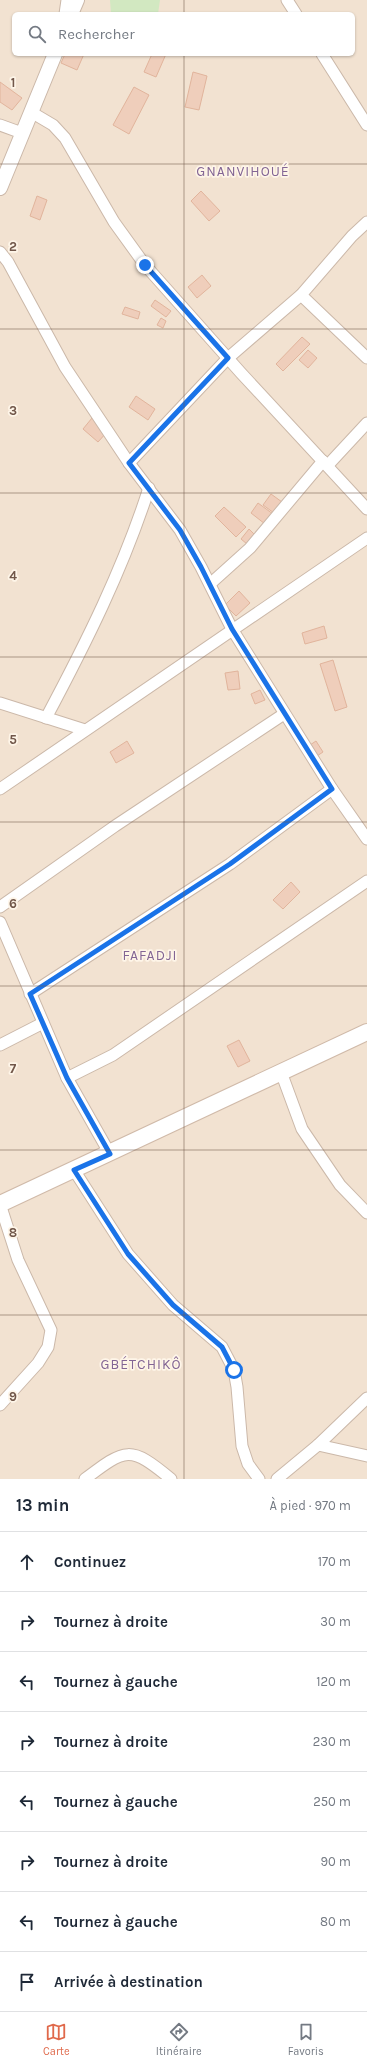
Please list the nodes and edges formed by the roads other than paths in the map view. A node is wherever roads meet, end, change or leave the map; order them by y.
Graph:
1 (68, 0) edge
2 (77, 0) edge
3 (287, 0) edge
4 (65, 12) edge
5 (72, 12) edge
6 (295, 12) edge
7 (54, 56) edge
8 (323, 56) edge
9 (31, 112) junction
10 (0, 125) edge
11 (367, 125) edge
12 (22, 133) junction
13 (0, 188) edge
14 (367, 222) edge
15 (0, 252) edge
16 (301, 295) junction
17 (228, 358) junction
18 (367, 358) edge
19 (367, 423) edge
20 (129, 463) junction
21 (325, 463) junction
22 (149, 488) junction
23 (367, 509) edge
24 (367, 538) edge
25 (210, 584) junction
26 (232, 629) junction
27 (0, 703) edge
28 (284, 714) junction
29 (46, 718) junction
30 (85, 730) junction
31 (0, 789) edge
32 (332, 789) junction
33 (367, 839) edge
34 (367, 881) edge
35 (0, 907) edge
36 (1, 929) edge
37 (30, 994) junction
38 (43, 1023) junction
39 (367, 1032) edge
40 (0, 1046) edge
41 (281, 1072) junction
42 (67, 1078) junction
43 (110, 1154) junction
44 (74, 1170) junction
45 (0, 1204) edge
46 (367, 1213) edge
47 (367, 1398) edge
48 (0, 1405) edge
49 (318, 1445) junction
50 (367, 1456) edge
51 (86, 1479) edge
52 (171, 1479) edge
53 (259, 1479) edge
54 (277, 1479) edge

1 - 4 street
2 - 5 street
3 - 6 street
7 - 9 street
8 - 11 street
9 - 12 street
9 - 17 street
10 - 12 street
12 - 13 street
14 - 16 street
15 - 20 street
16 - 17 street
16 - 18 street
17 - 20 street
17 - 21 street
19 - 21 street
20 - 22 street
21 - 23 street
21 - 25 street
22 - 25 street
22 - 29 street
24 - 26 street
25 - 26 street
26 - 28 street
26 - 30 street
27 - 29 street
28 - 32 street
28 - 35 street
29 - 30 street
30 - 31 street
32 - 33 street
32 - 37 street
34 - 42 street
36 - 37 street
37 - 38 street
38 - 40 street
38 - 42 street
39 - 41 main road
41 - 43 main road
41 - 46 street
42 - 43 street
43 - 44 main road
44 - 45 main road
44 - 53 street
45 - 48 street
47 - 49 street
49 - 50 street
49 - 54 street
51 - 52 street

